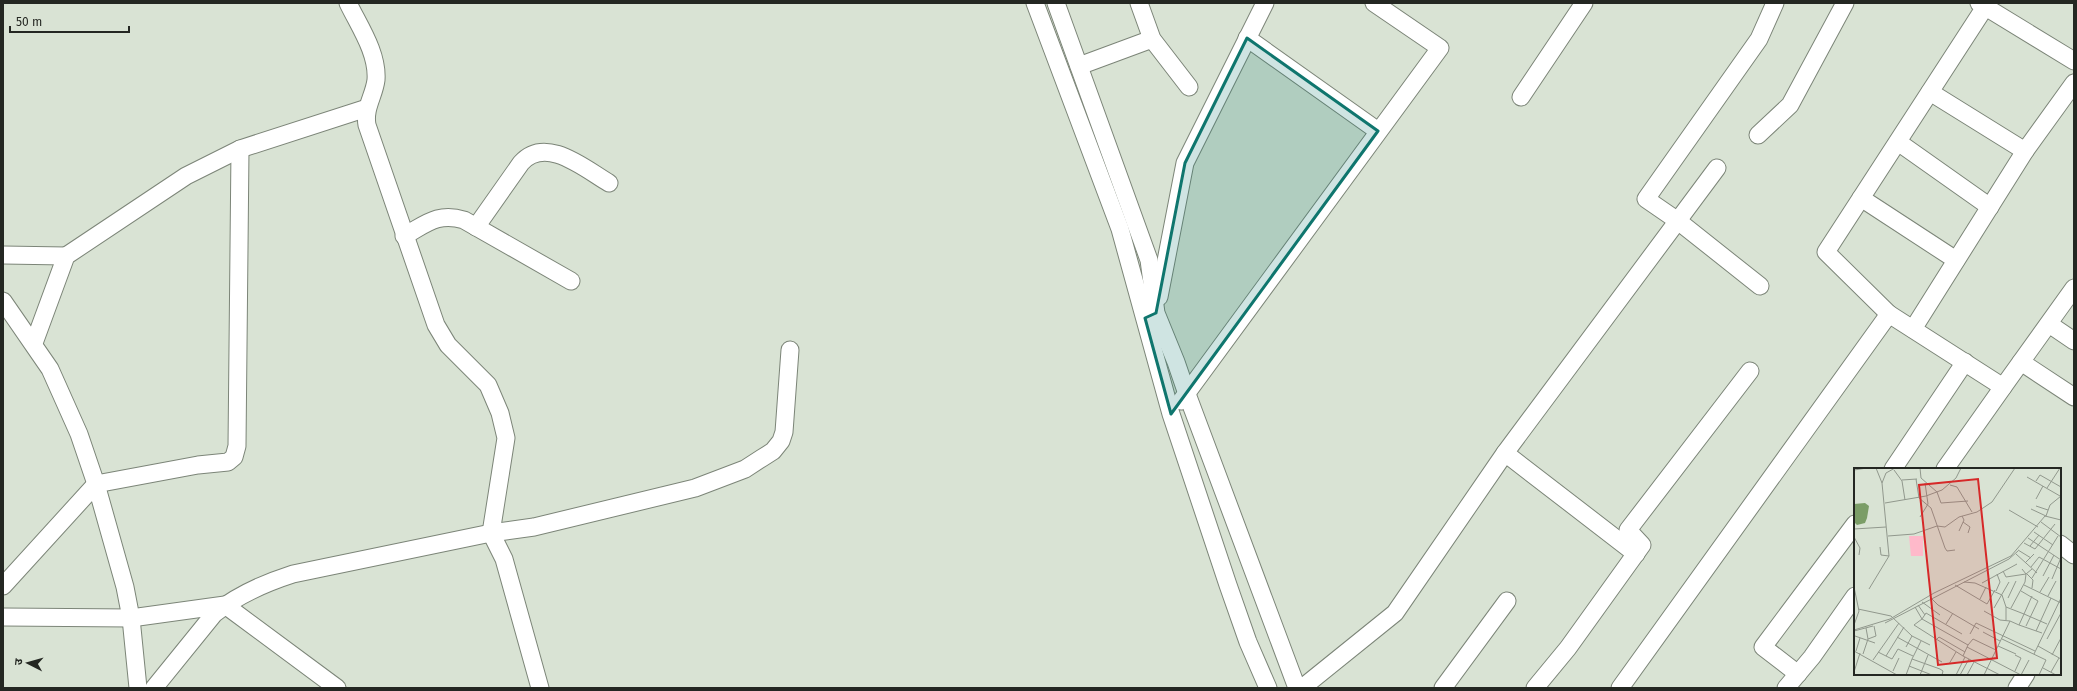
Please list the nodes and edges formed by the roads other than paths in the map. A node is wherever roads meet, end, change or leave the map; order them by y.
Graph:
1 (348, 3) edge
2 (1035, 3) edge
3 (1056, 3) edge
4 (1139, 3) edge
5 (1265, 3) edge
6 (1374, 3) edge
7 (1584, 3) edge
8 (1775, 3) edge
9 (1844, 3) edge
10 (1982, 5) edge
11 (1247, 38) junction
12 (1152, 39) junction
13 (2074, 61) edge
14 (1079, 66) junction
15 (2074, 83) edge
16 (1189, 87) dead end
17 (1930, 92) junction
18 (1522, 97) dead end
19 (367, 108) junction
20 (1378, 132) junction
21 (1758, 135) dead end
22 (1898, 142) junction
23 (240, 149) junction
24 (2025, 151) junction
25 (1717, 168) dead end
26 (609, 183) dead end
27 (1861, 198) junction
28 (1990, 207) junction
29 (1678, 221) junction
30 (476, 227) junction
31 (404, 236) junction
32 (3, 255) edge
33 (66, 256) junction
34 (1956, 260) junction
35 (571, 281) dead end
36 (1760, 286) dead end
37 (2074, 288) edge
38 (3, 301) edge
39 (1889, 314) junction
40 (1150, 316) junction
41 (2049, 324) junction
42 (1913, 329) junction
43 (2074, 341) edge
44 (34, 343) junction
45 (790, 350) dead end
46 (1965, 362) junction
47 (2022, 362) junction
48 (1750, 371) dead end
49 (2003, 387) junction
50 (1187, 394) junction
51 (2074, 397) edge
52 (1172, 414) junction
53 (1505, 453) junction
54 (1950, 467) edge
55 (1894, 468) edge
56 (96, 484) junction
57 (1854, 525) edge
58 (491, 532) junction
59 (2061, 545) edge
60 (1636, 554) junction
61 (2074, 555) edge
62 (3, 586) edge
63 (1854, 597) edge
64 (1507, 601) dead end
65 (225, 604) junction
66 (3, 617) edge
67 (131, 618) junction
68 (1798, 674) junction
69 (2025, 675) edge
70 (138, 688) edge
71 (154, 688) edge
72 (336, 688) edge
73 (540, 688) edge
74 (1268, 688) edge
75 (1297, 688) edge
76 (1302, 688) edge
77 (1443, 688) edge
78 (1535, 688) edge
79 (1620, 688) edge
80 (1786, 688) edge
81 (2017, 688) edge

1 - 19 street
2 - 40 street
3 - 14 street
4 - 12 street
5 - 11 street
6 - 20 street
7 - 18 street
8 - 29 street
9 - 21 street
10 - 13 street
10 - 17 street
11 - 20 street
11 - 40 street
12 - 14 street
12 - 16 street
14 - 40 street
15 - 24 street
17 - 22 street
17 - 24 street
19 - 23 street
19 - 31 street
20 - 50 street
22 - 27 street
22 - 28 street
23 - 33 street
23 - 56 street
24 - 28 street
25 - 29 street
26 - 30 street
27 - 34 street
27 - 39 street
28 - 34 street
29 - 36 street
29 - 53 street
30 - 31 street
30 - 35 street
31 - 58 street
32 - 33 street
33 - 44 street
34 - 42 street
37 - 41 street
38 - 44 street
39 - 42 street
39 - 79 street
40 - 50 street
40 - 52 street
41 - 43 street
41 - 47 street
42 - 46 street
44 - 56 street
45 - 58 street
46 - 49 street
46 - 55 street
47 - 49 street
47 - 51 street
48 - 60 street
49 - 54 street
50 - 52 street
50 - 75 street
52 - 74 street
53 - 60 street
53 - 76 street
56 - 62 street
56 - 67 street
57 - 68 street
58 - 65 street
58 - 73 street
59 - 61 street
60 - 78 street
63 - 68 street
64 - 77 street
65 - 67 street
65 - 71 street
65 - 72 street
66 - 67 street
67 - 70 street
68 - 80 street
69 - 81 street

